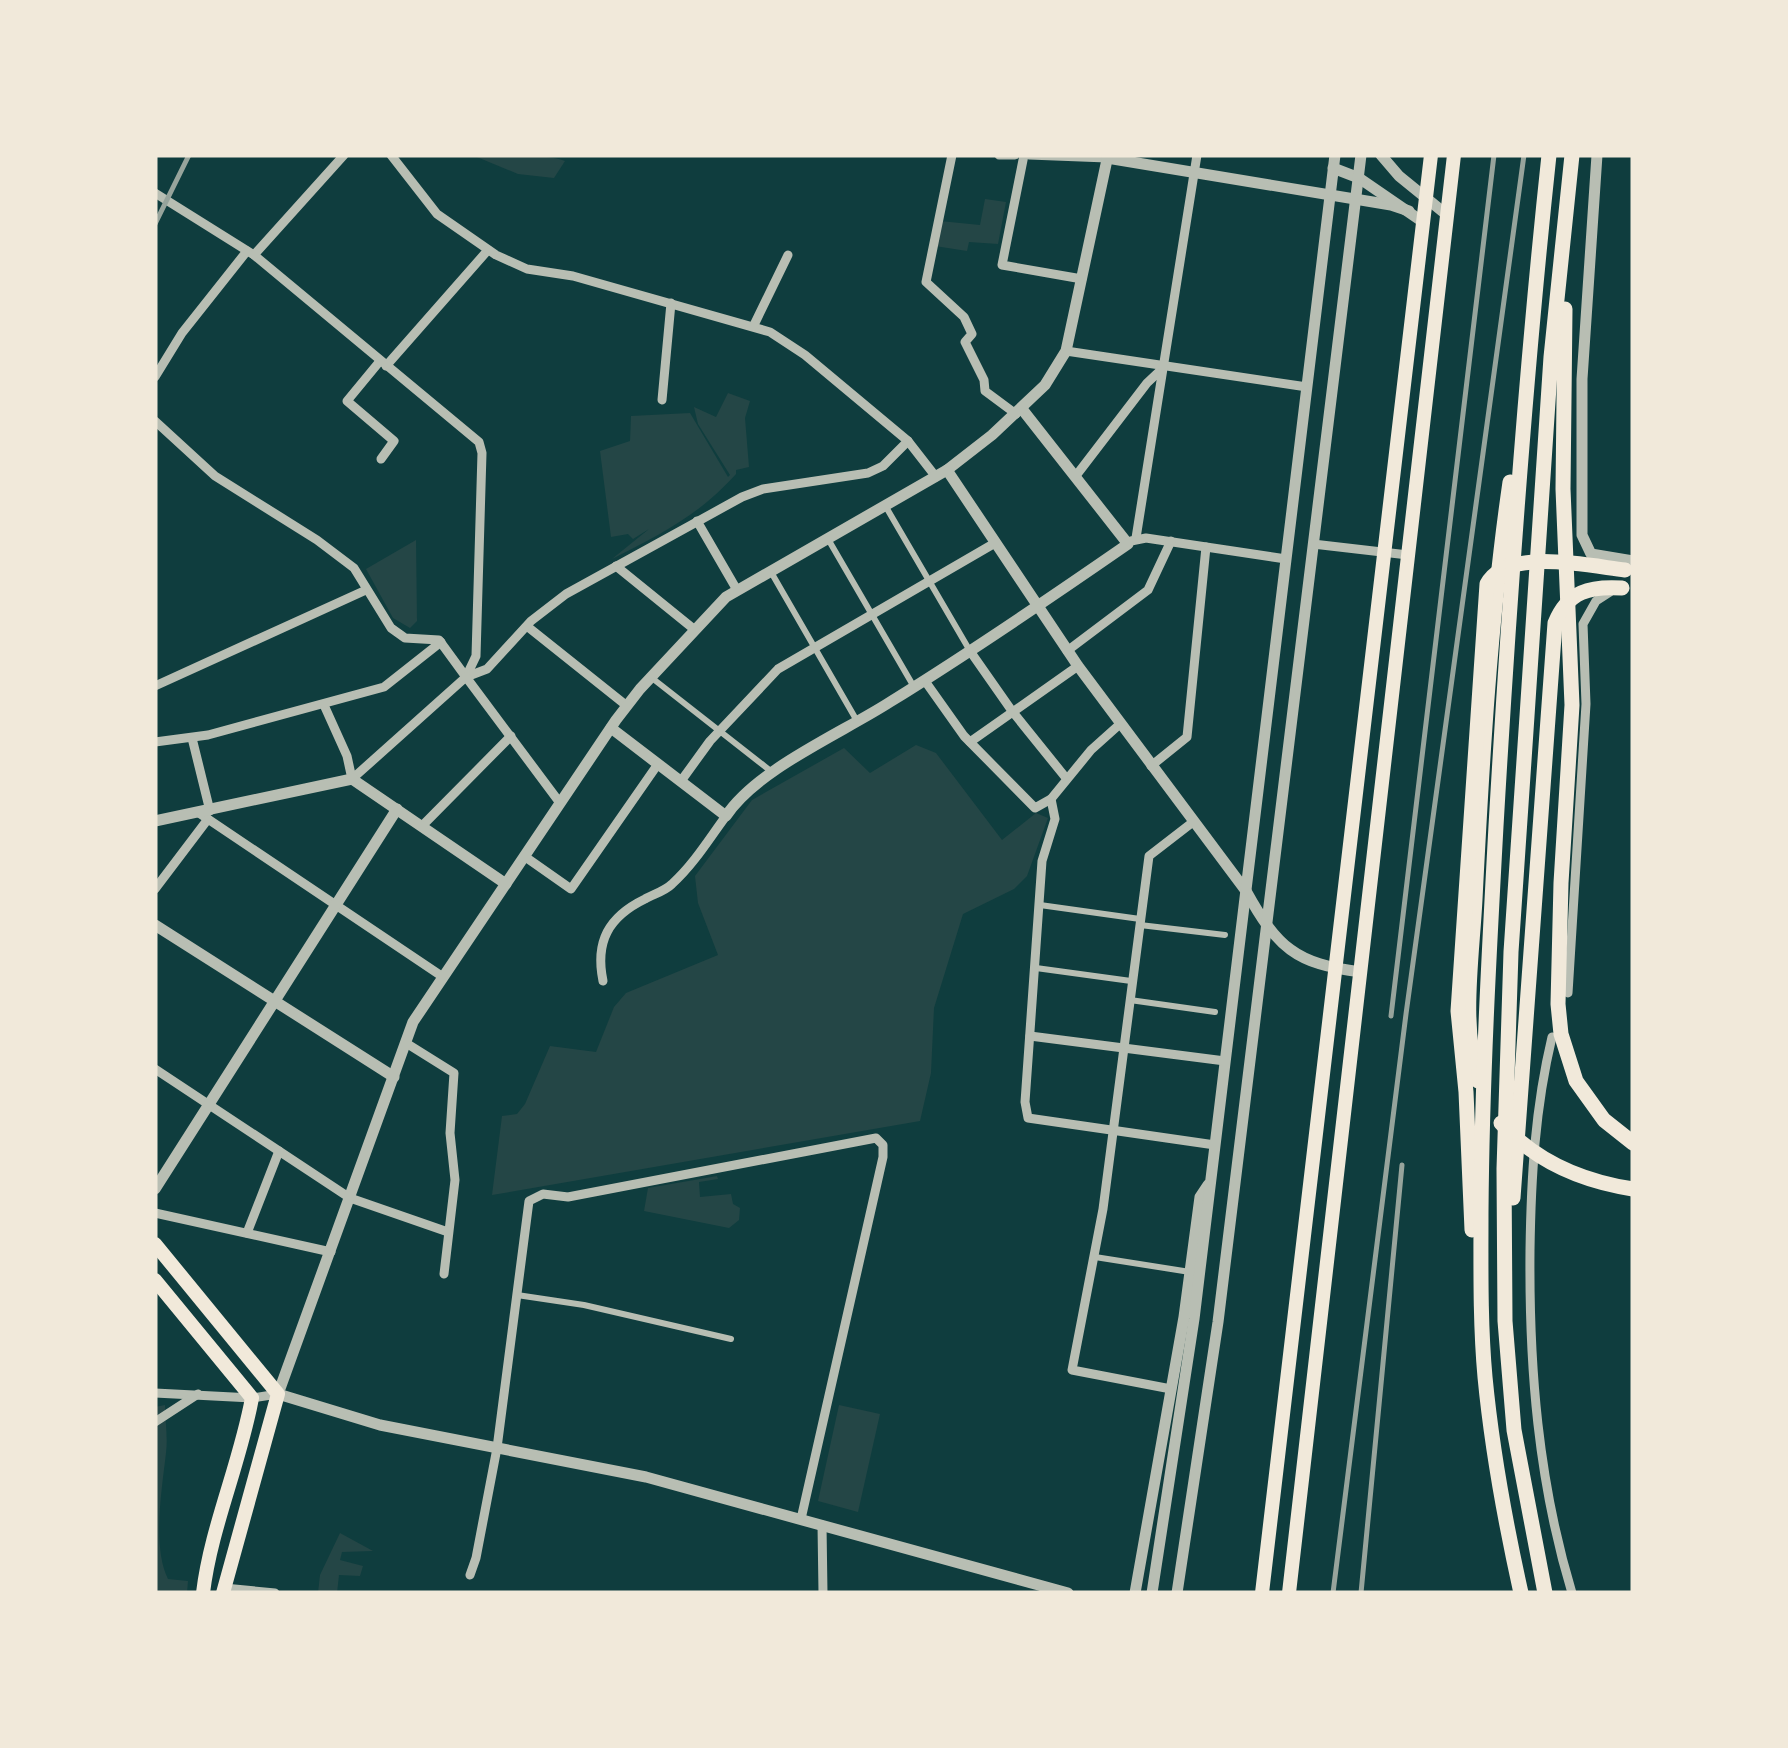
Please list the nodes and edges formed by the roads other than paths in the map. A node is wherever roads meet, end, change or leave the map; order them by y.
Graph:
1 (344, 155) edge
2 (391, 155) edge
3 (952, 155) edge
4 (998, 155) edge
5 (1016, 155) edge
6 (1026, 155) edge
7 (1197, 155) edge
8 (1362, 155) edge
9 (1381, 155) edge
10 (1431, 155) edge
11 (1454, 155) edge
12 (1549, 155) edge
13 (1572, 155) edge
14 (1597, 155) edge
15 (1107, 157) edge
16 (1334, 162) edge
17 (1194, 173) junction
18 (1359, 178) junction
19 (155, 193) edge
20 (1330, 195) junction
21 (1426, 198) junction
22 (1356, 200) junction
23 (1408, 211) junction
24 (1448, 215) junction
25 (1565, 221) junction
26 (1423, 222) junction
27 (488, 250) junction
28 (251, 253) junction
29 (788, 255) dead end
30 (1082, 280) junction
31 (672, 304) junction
32 (754, 325) junction
33 (1066, 351) junction
34 (1528, 355) junction
35 (383, 363) junction
36 (1164, 368) junction
37 (155, 377) edge
38 (1307, 387) junction
39 (662, 400) dead end
40 (1019, 412) junction
41 (155, 421) edge
42 (908, 442) junction
43 (381, 459) dead end
44 (941, 473) junction
45 (1075, 476) junction
46 (885, 506) junction
47 (697, 521) junction
48 (827, 538) junction
49 (1132, 541) junction
50 (1170, 541) junction
51 (995, 543) junction
52 (1314, 544) junction
53 (1206, 547) junction
54 (1385, 552) junction
55 (1408, 555) junction
56 (1286, 559) junction
57 (616, 566) junction
58 (1630, 568) edge
59 (770, 570) junction
60 (930, 581) junction
61 (1628, 589) edge
62 (366, 590) junction
63 (737, 590) junction
64 (1037, 607) junction
65 (872, 615) junction
66 (528, 627) junction
67 (695, 630) junction
68 (442, 642) junction
69 (815, 648) junction
70 (970, 651) junction
71 (1068, 651) junction
72 (1078, 666) junction
73 (466, 677) junction
74 (651, 677) junction
75 (920, 684) junction
76 (155, 686) edge
77 (324, 705) junction
78 (627, 706) junction
79 (1012, 711) junction
80 (858, 723) junction
81 (1120, 724) junction
82 (611, 728) junction
83 (719, 731) junction
84 (511, 736) junction
85 (192, 738) junction
86 (155, 742) edge
87 (970, 742) junction
88 (658, 764) junction
89 (1152, 766) junction
90 (773, 772) junction
91 (1066, 778) junction
92 (352, 779) junction
93 (680, 781) junction
94 (1050, 799) junction
95 (560, 803) junction
96 (397, 809) junction
97 (205, 814) junction
98 (726, 816) junction
99 (155, 821) edge
100 (1193, 822) junction
101 (422, 826) junction
102 (524, 856) junction
103 (506, 884) junction
104 (155, 889) edge
105 (1246, 891) junction
106 (336, 904) junction
107 (1040, 905) junction
108 (1140, 922) junction
109 (155, 925) edge
110 (1267, 929) junction
111 (1226, 935) dead end
112 (1036, 968) junction
113 (1337, 969) junction
114 (1360, 972) junction
115 (443, 977) junction
116 (1131, 981) junction
117 (603, 982) dead end
118 (1568, 994) dead end
119 (1129, 1000) junction
120 (274, 1002) junction
121 (1215, 1012) dead end
122 (1030, 1036) junction
123 (1552, 1037) dead end
124 (406, 1043) junction
125 (1123, 1048) junction
126 (1225, 1061) junction
127 (155, 1068) edge
128 (394, 1077) junction
129 (209, 1104) junction
130 (1112, 1130) junction
131 (1633, 1144) edge
132 (1215, 1145) junction
133 (279, 1150) junction
134 (1210, 1182) junction
135 (1633, 1188) edge
136 (155, 1189) edge
137 (350, 1198) junction
138 (155, 1213) edge
139 (448, 1232) junction
140 (247, 1234) junction
141 (155, 1244) edge
142 (331, 1252) junction
143 (1096, 1257) junction
144 (1190, 1272) junction
145 (444, 1274) dead end
146 (156, 1282) edge
147 (517, 1295) junction
148 (1481, 1304) junction
149 (1505, 1321) junction
150 (731, 1339) dead end
151 (1171, 1389) junction
152 (155, 1394) edge
153 (198, 1394) junction
154 (278, 1394) junction
155 (252, 1398) junction
156 (155, 1422) edge
157 (498, 1448) junction
158 (800, 1519) junction
159 (822, 1525) junction
160 (470, 1575) dead end
161 (223, 1590) edge
162 (203, 1593) edge
163 (274, 1593) edge
164 (824, 1593) edge
165 (1068, 1593) edge
166 (1135, 1593) edge
167 (1152, 1593) edge
168 (1177, 1593) edge
169 (1262, 1593) edge
170 (1289, 1593) edge
171 (1521, 1593) edge
172 (1545, 1593) edge
173 (1572, 1593) edge

1 - 28 street
2 - 27 street
3 - 40 street
4 - 5 street
6 - 15 street
6 - 30 street
7 - 17 street
8 - 18 street
9 - 21 street
10 - 21 main road
11 - 24 main road
12 - 34 highway
13 - 25 highway
14 - 58 street
15 - 17 street
15 - 30 street
16 - 18 street
16 - 20 street
17 - 20 street
17 - 36 street
18 - 22 street
18 - 23 street
19 - 28 street
20 - 22 street
20 - 38 street
21 - 24 street
21 - 26 main road
22 - 23 street
22 - 52 street
23 - 26 street
24 - 55 main road
25 - 131 highway
25 - 149 highway
26 - 54 main road
27 - 31 street
27 - 35 street
28 - 35 street
28 - 37 street
29 - 32 street
30 - 33 street
31 - 32 street
31 - 39 street
32 - 42 street
33 - 36 street
33 - 40 street
34 - 135 highway
34 - 148 highway
35 - 43 street
35 - 73 street
36 - 38 street
36 - 45 street
36 - 49 street
38 - 56 street
40 - 44 street
40 - 45 street
41 - 62 street
42 - 44 street
42 - 47 street
44 - 46 street
44 - 51 street
45 - 49 street
46 - 48 street
46 - 60 street
47 - 57 street
47 - 63 street
48 - 59 street
48 - 65 street
49 - 50 street
49 - 64 street
50 - 53 street
50 - 71 street
51 - 60 street
51 - 64 street
52 - 54 street
52 - 110 street
53 - 56 street
53 - 89 street
54 - 55 street
54 - 113 main road
55 - 114 main road
56 - 105 street
57 - 66 street
57 - 67 street
58 - 148 highway
59 - 63 street
59 - 69 street
60 - 65 street
60 - 70 street
61 - 118 street
61 - 149 highway
62 - 68 street
62 - 76 street
63 - 67 street
64 - 70 street
64 - 71 street
65 - 69 street
65 - 75 street
66 - 73 street
66 - 78 street
67 - 74 street
68 - 73 street
68 - 77 street
69 - 80 street
69 - 83 street
70 - 75 street
70 - 79 street
71 - 72 street
72 - 79 street
72 - 81 street
73 - 84 street
73 - 92 street
74 - 78 street
74 - 83 street
75 - 80 street
75 - 87 street
77 - 85 street
77 - 92 street
78 - 82 street
79 - 87 street
79 - 91 street
80 - 90 street
81 - 89 street
81 - 91 street
82 - 88 street
82 - 95 street
83 - 90 street
83 - 93 street
84 - 95 street
84 - 101 street
85 - 86 street
85 - 97 street
87 - 94 street
88 - 93 street
88 - 102 street
89 - 100 street
90 - 98 street
91 - 94 street
92 - 96 street
92 - 97 street
93 - 98 street
94 - 107 street
95 - 102 street
96 - 101 street
96 - 106 street
97 - 99 street
97 - 104 street
97 - 106 street
98 - 117 street
100 - 105 street
100 - 108 street
101 - 103 street
102 - 103 street
103 - 115 street
105 - 110 street
105 - 126 street
106 - 115 street
106 - 120 street
107 - 108 street
107 - 112 street
108 - 111 street
108 - 116 street
109 - 120 street
110 - 113 street
110 - 168 street
112 - 116 street
112 - 122 street
113 - 114 street
113 - 169 main road
114 - 170 main road
115 - 124 street
116 - 119 street
119 - 121 street
119 - 125 street
120 - 128 street
120 - 129 street
122 - 125 street
122 - 130 street
123 - 173 street
124 - 128 street
124 - 139 street
125 - 126 street
125 - 130 street
126 - 132 street
127 - 129 street
128 - 137 street
129 - 133 street
129 - 136 street
130 - 132 street
130 - 143 street
132 - 134 street
133 - 137 street
133 - 140 street
134 - 144 street
134 - 167 street
137 - 139 street
137 - 142 street
138 - 140 street
139 - 145 street
140 - 142 street
141 - 154 main road
142 - 154 street
143 - 144 street
143 - 151 street
144 - 151 street
146 - 155 main road
147 - 150 street
147 - 157 street
147 - 158 street
148 - 171 highway
149 - 172 highway
151 - 166 street
152 - 153 street
153 - 155 street
153 - 156 street
154 - 155 street
154 - 157 street
154 - 161 main road
155 - 162 main road
157 - 158 street
157 - 160 street
158 - 159 street
159 - 164 street
159 - 165 street
161 - 163 street

